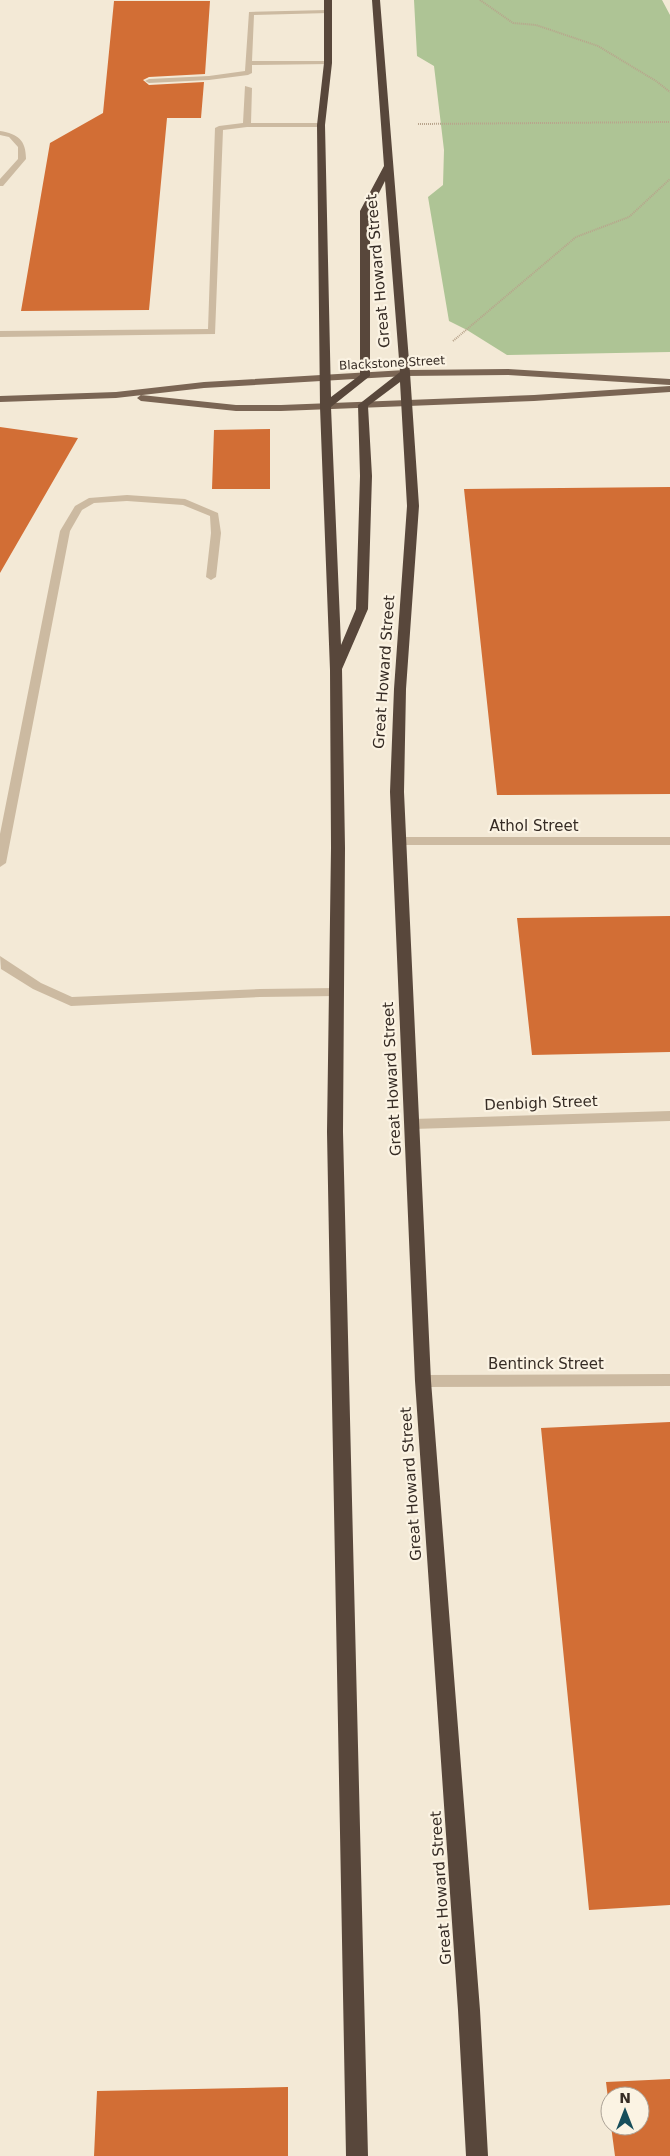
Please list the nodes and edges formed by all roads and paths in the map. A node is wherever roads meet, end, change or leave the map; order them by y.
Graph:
1 (328, 0) edge
2 (376, 0) edge
3 (480, 0) edge
4 (327, 12) junction
5 (248, 63) junction
6 (328, 63) junction
7 (149, 81) dead end
8 (248, 88) dead end
9 (670, 92) edge
10 (670, 122) edge
11 (247, 125) junction
12 (321, 125) junction
13 (385, 125) junction
14 (0, 133) edge
15 (388, 167) junction
16 (670, 178) edge
17 (0, 184) edge
18 (0, 334) edge
19 (449, 344) dead end
20 (405, 374) junction
21 (365, 376) junction
22 (324, 379) junction
23 (670, 382) edge
24 (670, 389) edge
25 (116, 395) junction
26 (0, 399) edge
27 (407, 402) junction
28 (363, 405) junction
29 (325, 407) junction
30 (212, 577) dead end
31 (336, 670) junction
32 (670, 841) edge
33 (398, 842) junction
34 (0, 863) edge
35 (0, 960) edge
36 (336, 992) junction
37 (670, 1116) edge
38 (413, 1124) junction
39 (670, 1380) edge
40 (423, 1381) junction
41 (357, 2156) edge
42 (477, 2156) edge

1 - 4 highway
2 - 13 highway, Great Howard Street
3 - 9 path
4 - 5 street
4 - 6 highway
5 - 6 street
5 - 7 street
6 - 12 highway
8 - 11 street
10 - 13 path
11 - 12 street
11 - 18 street
12 - 22 highway
13 - 15 highway, Great Howard Street
14 - 17 street
15 - 20 highway, Great Howard Street
15 - 21 highway
16 - 19 path
20 - 21 main road, Blackstone Street
20 - 23 main road, Blackstone Street
20 - 27 highway, Great Howard Street
20 - 28 highway
21 - 22 main road, Blackstone Street
21 - 29 highway
22 - 25 main road, Blackstone Street
22 - 29 highway
24 - 27 main road, Blackstone Street
25 - 26 main road, Blackstone Street
25 - 29 main road, Blackstone Street
27 - 28 main road, Blackstone Street
27 - 33 highway, Great Howard Street
28 - 29 main road, Blackstone Street
28 - 31 highway
29 - 31 highway
30 - 34 street
31 - 36 highway
32 - 33 street, Athol Street
33 - 38 highway, Great Howard Street
35 - 36 street
36 - 41 highway
37 - 38 street, Denbigh Street
38 - 40 highway, Great Howard Street
39 - 40 street, Bentinck Street
40 - 42 highway, Great Howard Street

